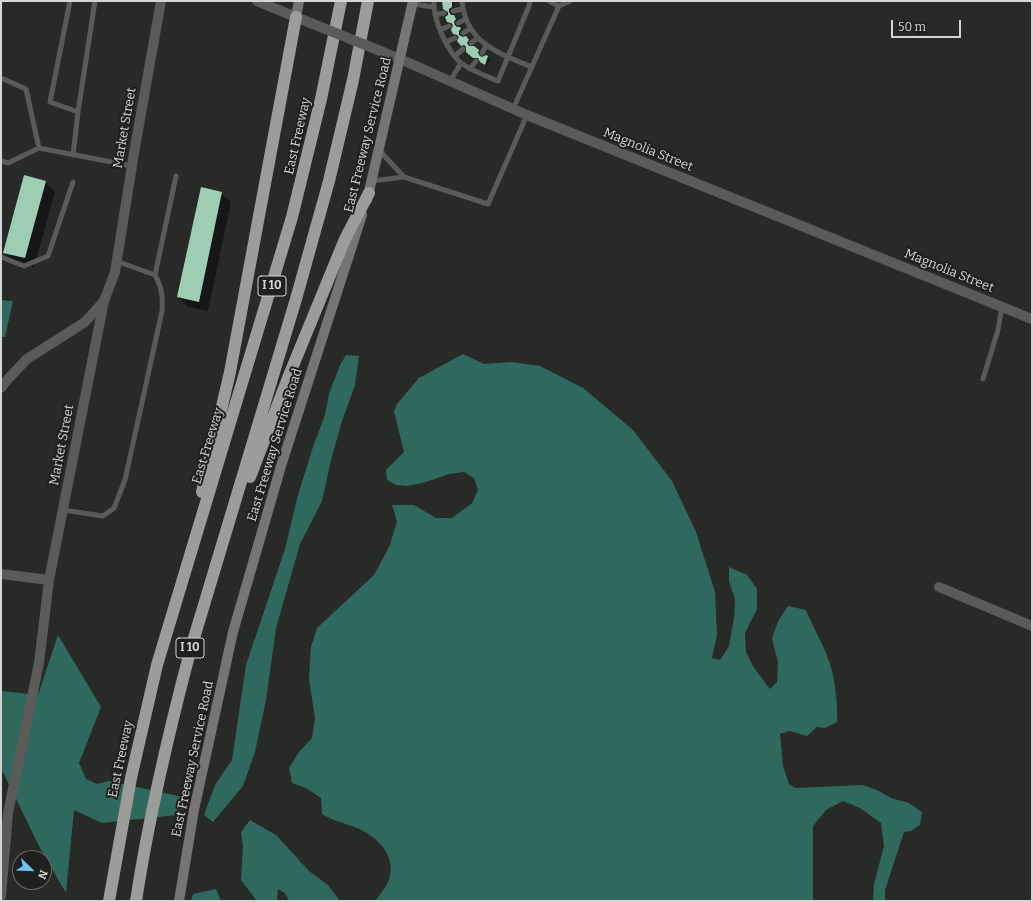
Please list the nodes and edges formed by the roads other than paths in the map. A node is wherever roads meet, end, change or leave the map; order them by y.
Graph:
1 (70, 1) edge
2 (95, 1) edge
3 (161, 1) edge
4 (257, 1) edge
5 (299, 1) edge
6 (341, 1) edge
7 (368, 1) edge
8 (462, 1) edge
9 (530, 1) edge
10 (549, 1) edge
11 (570, 1) edge
12 (413, 2) edge
13 (559, 2) edge
14 (434, 4) edge
15 (462, 8) junction
16 (453, 11) dead end
17 (444, 13) dead end
18 (435, 15) junction
19 (296, 17) junction
20 (466, 19) junction
21 (458, 23) dead end
22 (449, 26) dead end
23 (470, 29) junction
24 (440, 30) junction
25 (463, 33) dead end
26 (455, 38) dead end
27 (478, 38) junction
28 (446, 42) junction
29 (471, 43) dead end
30 (486, 46) junction
31 (463, 49) dead end
32 (482, 53) dead end
33 (455, 56) junction
34 (508, 57) junction
35 (400, 59) junction
36 (476, 61) dead end
37 (461, 63) junction
38 (532, 67) junction
39 (470, 68) junction
40 (1, 78) edge
41 (450, 81) junction
42 (513, 109) junction
43 (78, 112) junction
44 (527, 115) junction
45 (39, 148) junction
46 (379, 150) junction
47 (73, 155) junction
48 (1, 161) edge
49 (132, 166) junction
50 (176, 176) dead end
51 (404, 177) junction
52 (73, 182) dead end
53 (370, 187) junction
54 (1, 257) edge
55 (116, 261) junction
56 (155, 275) junction
57 (104, 301) junction
58 (1002, 306) junction
59 (1032, 319) edge
60 (983, 379) dead end
61 (1, 388) edge
62 (63, 510) junction
63 (217, 564) junction
64 (188, 567) junction
65 (1, 574) edge
66 (49, 580) junction
67 (938, 587) dead end
68 (1032, 626) edge
69 (4, 813) edge
70 (3, 852) edge
71 (1, 896) edge
72 (109, 901) edge
73 (136, 901) edge
74 (179, 901) edge

1 - 43 lane
2 - 43 lane
3 - 49 street, Market Street
4 - 19 street, Magnolia Street
5 - 19 main road
6 - 64 highway, East Freeway / I 10
7 - 63 highway, I 10
8 - 15 lane
9 - 34 lane
10 - 13 lane
11 - 13 lane
12 - 14 lane
12 - 35 main road, East Freeway Service Road
13 - 38 lane
14 - 18 lane
15 - 16 lane
15 - 20 lane
17 - 18 lane
18 - 24 lane
19 - 35 street, Magnolia Street, bridge
19 - 64 highway
20 - 21 lane
20 - 23 lane
22 - 24 lane
23 - 25 lane
23 - 27 lane
24 - 28 lane
26 - 28 lane
27 - 29 lane
27 - 30 lane
28 - 33 lane
30 - 32 lane
30 - 34 lane
31 - 33 lane
33 - 37 lane
34 - 38 lane
34 - 39 lane
35 - 41 street, Magnolia Street
35 - 46 main road, East Freeway Service Road
36 - 39 lane
37 - 39 lane
37 - 41 lane
38 - 42 lane
40 - 45 lane
41 - 42 street, Magnolia Street
42 - 44 street, Magnolia Street
43 - 47 lane
44 - 51 lane
44 - 58 street, Magnolia Street
45 - 47 lane
45 - 48 lane
46 - 51 lane
46 - 53 main road, East Freeway Service Road
47 - 49 lane
49 - 55 street, Market Street
50 - 56 lane
51 - 53 lane
52 - 54 lane
53 - 63 highway
53 - 74 main road, East Freeway Service Road
55 - 56 lane
55 - 57 street, Market Street
56 - 62 lane
57 - 61 street
57 - 62 street, Market Street
58 - 59 street, Magnolia Street
58 - 60 lane
62 - 66 street, Market Street
63 - 73 highway, I 10
64 - 72 highway, East Freeway / I 10
65 - 66 street
66 - 69 street, Market Street
67 - 68 street
69 - 70 street, Market Street
70 - 71 street, Market Street

